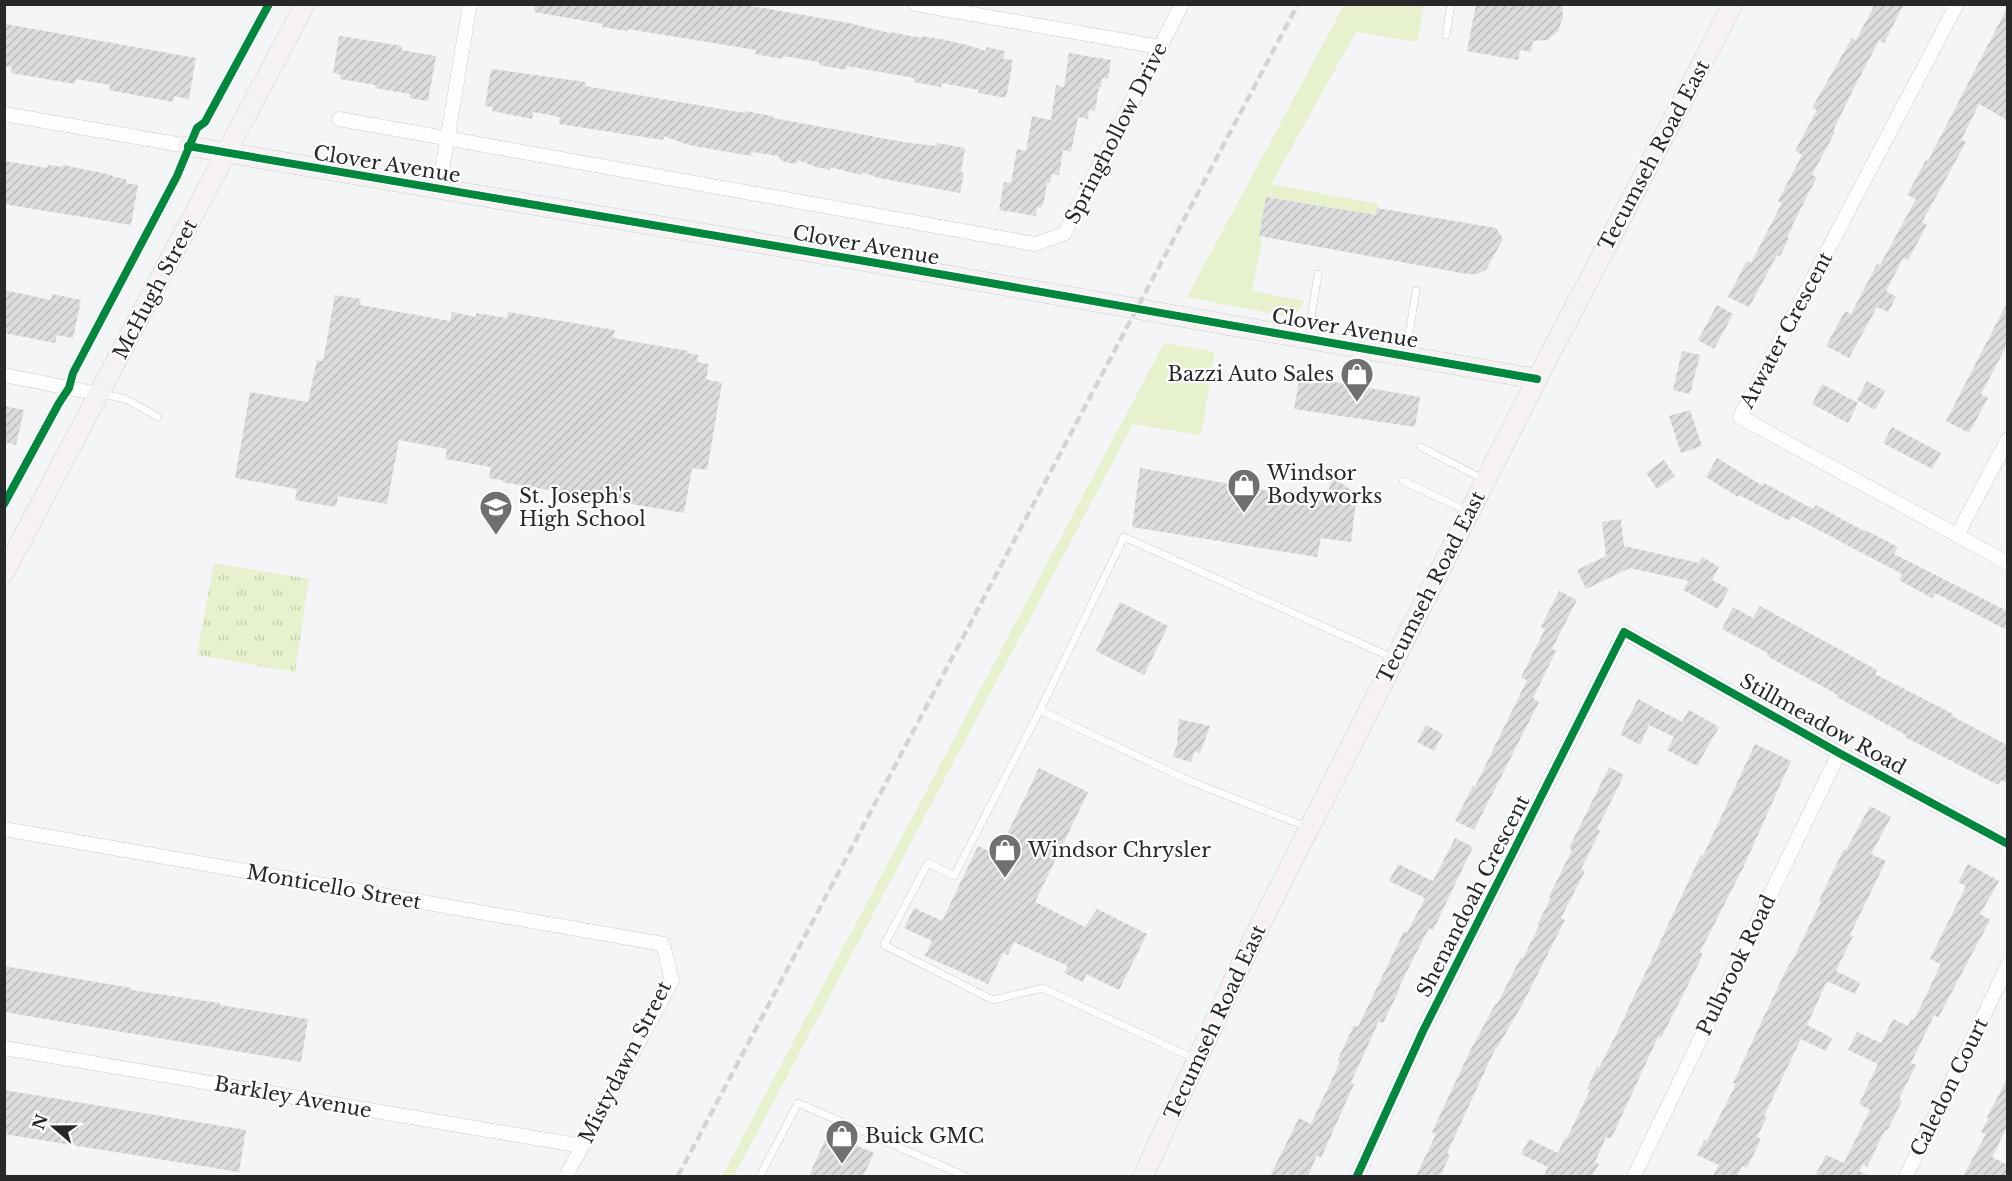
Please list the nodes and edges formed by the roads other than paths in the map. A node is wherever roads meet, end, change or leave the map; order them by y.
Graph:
1 (305, 4) edge
2 (470, 4) edge
3 (915, 4) edge
4 (1182, 4) edge
5 (1451, 4) edge
6 (1733, 4) edge
7 (1957, 4) edge
8 (1446, 35) dead end
9 (1160, 47) junction
10 (4, 114) edge
11 (339, 119) dead end
12 (446, 138) junction
13 (189, 146) joint
14 (227, 154) junction
15 (439, 189) junction
16 (1035, 244) joint
17 (1318, 274) dead end
18 (1416, 290) dead end
19 (1308, 338) junction
20 (1405, 355) junction
21 (4, 375) edge
22 (1537, 379) junction
23 (99, 394) junction
24 (158, 417) dead end
25 (2007, 439) edge
26 (1421, 447) dead end
27 (1403, 481) dead end
28 (1485, 481) junction
29 (1469, 512) junction
30 (1957, 535) junction
31 (2007, 563) edge
32 (4, 573) edge
33 (1624, 632) joint
34 (1395, 659) junction
35 (1040, 710) junction
36 (1839, 753) junction
37 (1309, 828) junction
38 (4, 830) edge
39 (2007, 844) edge
40 (663, 944) joint
41 (2007, 965) edge
42 (4, 1048) edge
43 (1197, 1060) junction
44 (582, 1146) junction
45 (566, 1176) edge
46 (760, 1176) edge
47 (965, 1176) edge
48 (1143, 1176) edge
49 (1357, 1176) edge
50 (1634, 1176) edge
51 (1905, 1176) edge

1 - 14 main road, McHugh Street
2 - 12 street
3 - 9 street
4 - 9 street, Springhollow Drive
5 - 8 lane
6 - 22 main road, Tecumseh Road East
7 - 30 street, Atwater Crescent
9 - 16 street, Springhollow Drive
10 - 13 street, Clover Avenue
11 - 12 street, Clover Avenue
12 - 15 street
12 - 16 street, Clover Avenue
13 - 14 main road, Clover Avenue
14 - 15 main road, Clover Avenue
14 - 23 main road, McHugh Street
15 - 19 main road, Clover Avenue
17 - 19 lane
18 - 20 lane
19 - 20 main road, Clover Avenue
20 - 22 main road, Clover Avenue
21 - 23 street
22 - 28 main road, Tecumseh Road East
23 - 24 lane
23 - 32 main road, McHugh Street
25 - 30 street
26 - 28 lane
27 - 29 lane
28 - 29 main road, Tecumseh Road East
29 - 34 main road, Tecumseh Road East
30 - 31 street, Atwater Crescent
33 - 36 street, Stillmeadow Road
33 - 49 street, Shenandoah Crescent
34 - 35 lane
34 - 37 main road, Tecumseh Road East
35 - 37 lane
35 - 43 lane
36 - 39 street, Stillmeadow Road
36 - 50 street, Pulbrook Road
37 - 43 main road, Tecumseh Road East
38 - 40 street, Monticello Street
40 - 44 street, Mistydawn Street
41 - 51 street, Caledon Court
42 - 44 street, Barkley Avenue
43 - 48 main road, Tecumseh Road East
44 - 45 street, Mistydawn Street
46 - 47 lane

